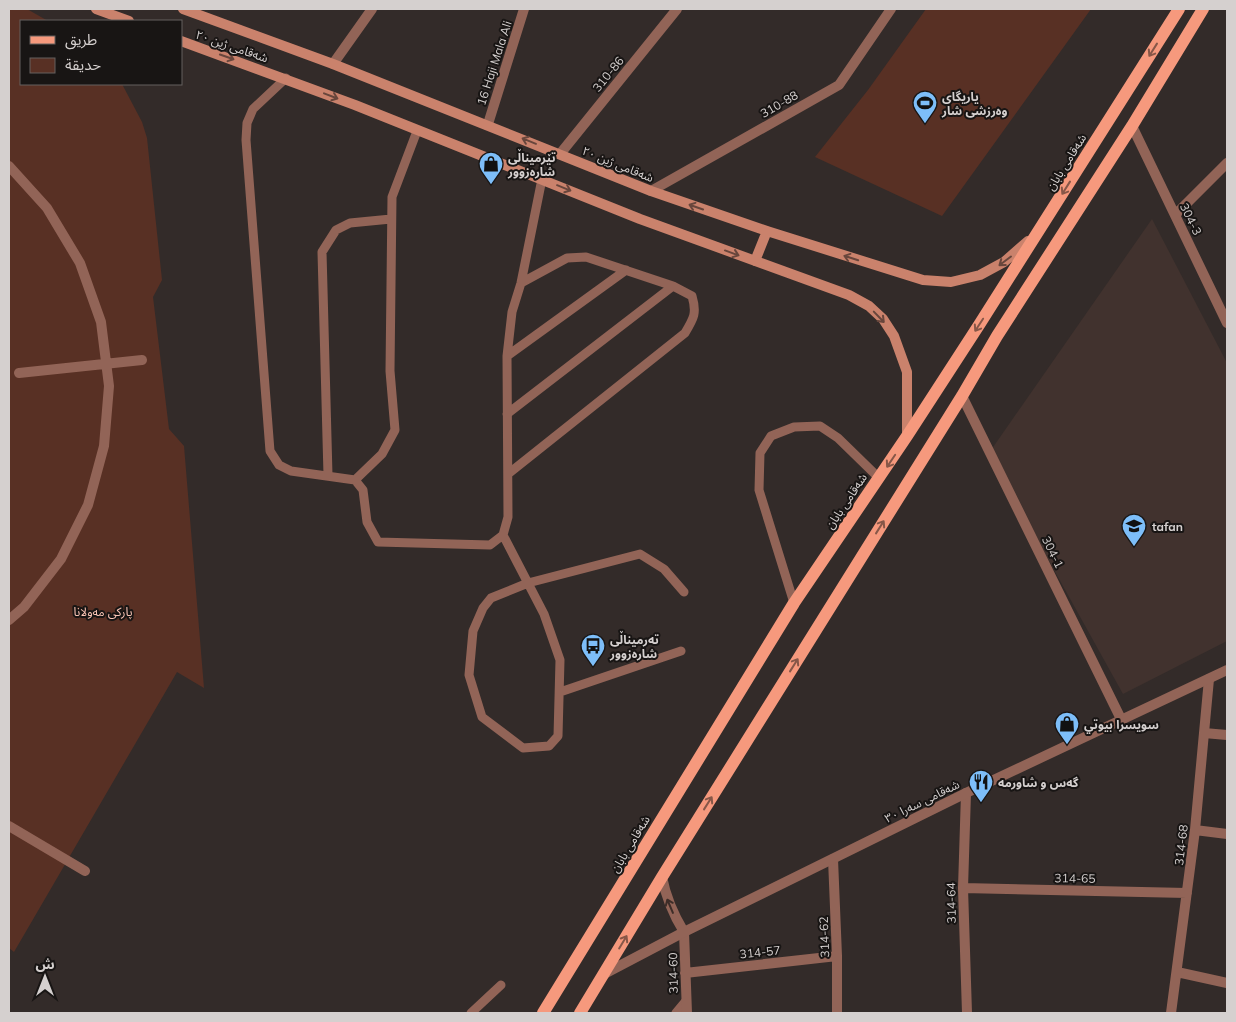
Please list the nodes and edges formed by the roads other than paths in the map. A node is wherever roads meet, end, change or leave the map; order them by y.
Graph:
1 (96, 9) edge
2 (183, 9) edge
3 (372, 9) edge
4 (524, 9) edge
5 (676, 9) edge
6 (891, 9) edge
7 (1179, 9) edge
8 (1203, 9) edge
9 (198, 11) edge
10 (126, 20) edge
11 (182, 41) edge
12 (333, 64) junction
13 (286, 78) junction
14 (488, 124) junction
15 (1132, 126) junction
16 (417, 131) junction
17 (560, 154) junction
18 (1227, 163) edge
19 (9, 166) edge
20 (542, 179) junction
21 (651, 191) junction
22 (1175, 215) junction
23 (391, 219) junction
24 (1041, 228) junction
25 (767, 231) junction
26 (755, 261) junction
27 (626, 270) junction
28 (521, 283) junction
29 (673, 286) junction
30 (1227, 323) edge
31 (507, 356) junction
32 (142, 360) dead end
33 (106, 364) junction
34 (19, 373) dead end
35 (962, 396) junction
36 (507, 414) junction
37 (907, 436) junction
38 (508, 474) junction
39 (328, 475) junction
40 (879, 478) junction
41 (355, 480) junction
42 (503, 535) junction
43 (528, 583) junction
44 (684, 592) dead end
45 (794, 603) junction
46 (9, 620) edge
47 (681, 651) dead end
48 (1227, 670) edge
49 (1208, 679) junction
50 (560, 692) junction
51 (1121, 719) junction
52 (1204, 733) junction
53 (1227, 736) edge
54 (966, 793) junction
55 (9, 826) edge
56 (1195, 830) junction
57 (1227, 834) edge
58 (833, 859) junction
59 (86, 871) dead end
60 (662, 877) junction
61 (963, 888) junction
62 (1188, 893) junction
63 (684, 932) junction
64 (837, 956) junction
65 (1177, 972) junction
66 (686, 973) junction
67 (604, 974) junction
68 (1227, 983) edge
69 (501, 985) dead end
70 (686, 1001) junction
71 (471, 1013) edge
72 (543, 1013) edge
73 (580, 1013) edge
74 (676, 1013) edge
75 (686, 1013) edge
76 (837, 1013) edge
77 (967, 1013) edge
78 (1171, 1013) edge

1 - 10 main road
2 - 9 main road, شەقامی ژین ٢٠
3 - 12 street
4 - 14 street, 16 Haji Mala Ali
5 - 17 street, 310-86
6 - 21 street, 310-88
7 -> 24 main road, شەقامی بابان
8 - 15 main road
9 - 12 main road, شەقامی ژین ٢٠
11 -> 13 main road, شەقامی ژین ٢٠
12 - 14 main road, شەقامی ژین ٢٠
13 -> 16 main road, شەقامی ژین ٢٠
13 - 39 lane
17 -> 14 main road, شەقامی ژین ٢٠
15 - 22 street, 304-3
15 - 35 main road
16 - 20 main road, شەقامی ژین ٢٠
16 - 23 lane
17 - 21 main road, شەقامی ژین ٢٠
18 - 22 street
19 - 33 street
20 -> 26 main road, شەقامی ژین ٢٠
20 - 28 lane
25 -> 21 main road, شەقامی ژین ٢٠
22 - 30 street, 304-3
23 - 39 lane
23 - 41 lane
24 -> 25 main road, شەقامی ژین ٢٠
24 -> 37 main road, شەقامی بابان
25 - 26 main road
26 -> 37 main road, شەقامی ژین ٢٠
27 - 28 lane
27 - 29 lane
27 - 31 lane
28 - 31 lane
29 - 36 lane
29 - 38 lane
31 - 36 lane
32 - 33 street
33 - 34 street
33 - 46 street
35 - 51 street, 304-1
60 -> 35 main road
36 - 38 lane
37 -> 40 main road, شەقامی بابان
38 - 42 lane
39 - 41 lane
40 - 45 main road, شەقامی بابان
40 - 45 lane
41 - 42 lane
42 - 43 lane
43 - 44 lane
43 - 50 lane
43 - 50 lane
45 - 72 main road, شەقامی بابان
47 - 50 lane
48 - 49 street, شەقامی سەرا ٣٠
49 - 51 street, شەقامی سەرا ٣٠
49 - 52 street, 314-68
51 - 54 street, شەقامی سەرا ٣٠
52 - 53 street
52 - 56 street, 314-68
54 - 58 street, شەقامی سەرا ٣٠
54 - 61 street, 314-64
55 - 59 street
56 - 57 street
56 - 62 street, 314-68
58 - 63 street, شەقامی سەرا ٣٠
58 - 64 street, 314-62
63 -> 60 street
67 -> 60 main road
61 - 62 street, 314-65
61 - 77 street, 314-64
62 - 65 street, 314-68
63 - 66 street, 314-60
63 - 67 street, شەقامی سەرا ٣٠
64 - 66 street, 314-57
64 - 76 street, 314-62
65 - 68 street
65 - 78 street, 314-68
66 - 70 street, 314-60
67 - 73 main road
69 - 71 lane
70 - 74 lane
70 - 75 street, 314-60

